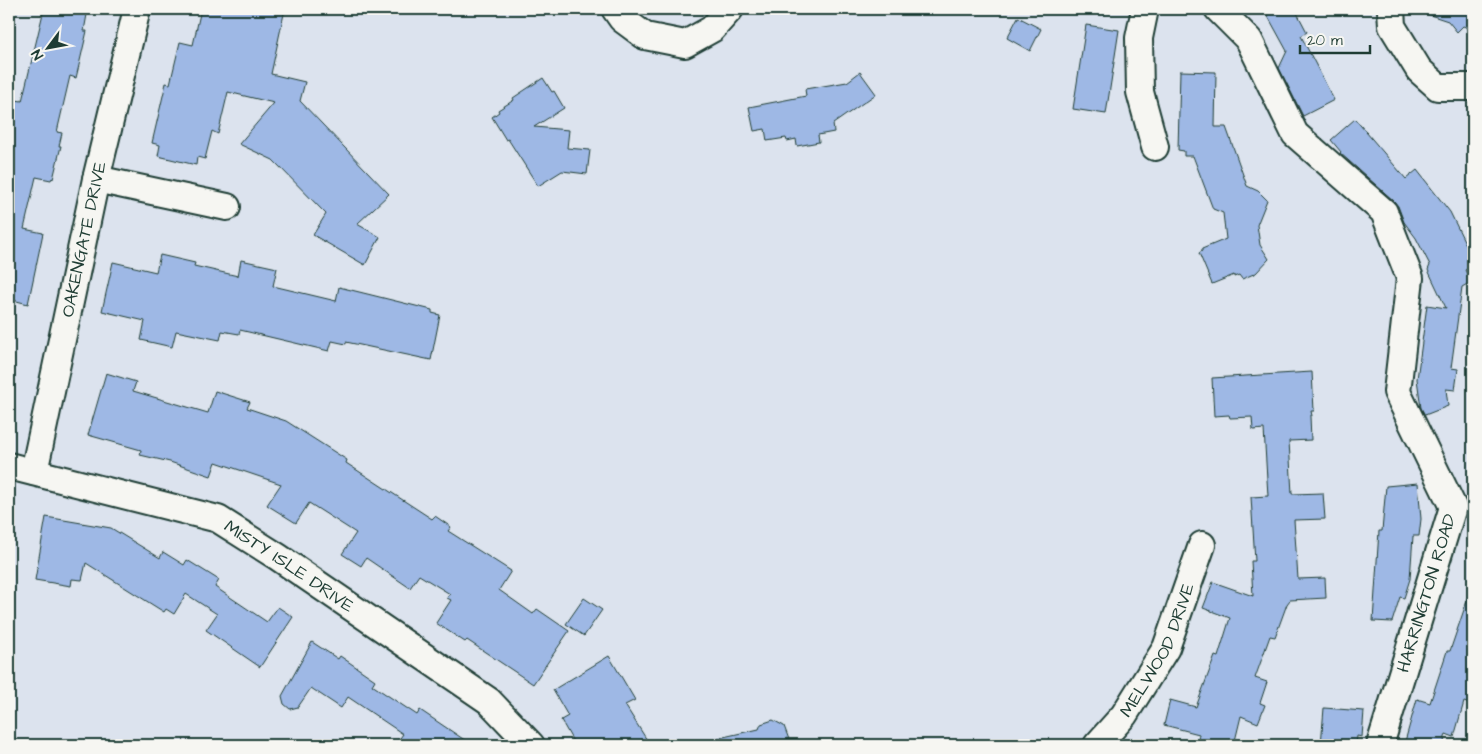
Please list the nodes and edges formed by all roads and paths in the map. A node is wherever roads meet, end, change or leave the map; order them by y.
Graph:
1 (137, 9) edge
2 (615, 9) edge
3 (730, 9) edge
4 (1145, 9) edge
5 (1218, 9) edge
6 (1391, 9) edge
7 (1473, 87) edge
8 (1155, 147) dead end
9 (96, 179) junction
10 (227, 207) dead end
11 (9, 466) edge
12 (34, 472) junction
13 (1202, 545) dead end
14 (532, 745) edge
15 (1097, 745) edge
16 (1380, 745) edge

1 - 9 street, OAKENGATE DRIVE
2 - 3 street
4 - 8 street
5 - 16 street, HARRINGTON ROAD
6 - 7 street
9 - 10 street
9 - 12 street, OAKENGATE DRIVE
11 - 12 street, MISTY ISLE DRIVE
12 - 14 street, MISTY ISLE DRIVE
13 - 15 street, MELWOOD DRIVE

